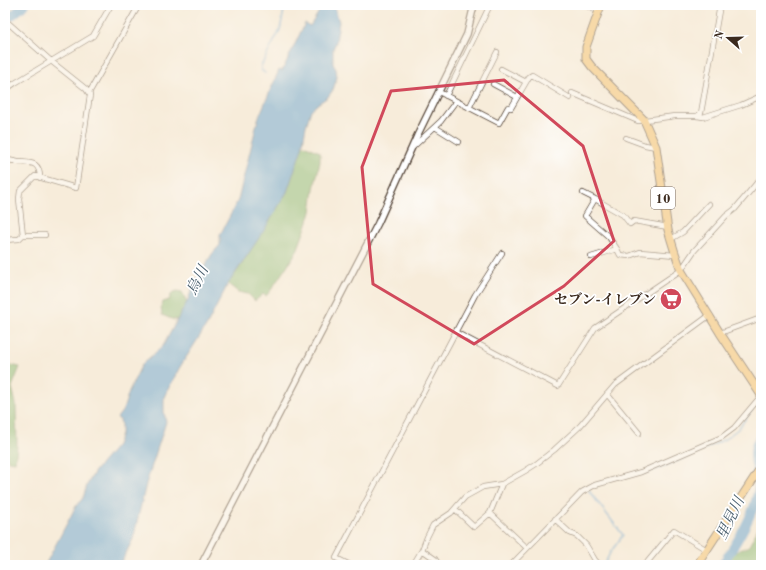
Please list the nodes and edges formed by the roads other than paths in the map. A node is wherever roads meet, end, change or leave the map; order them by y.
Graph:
1 (110, 5) edge
2 (139, 5) edge
3 (474, 5) edge
4 (490, 5) edge
5 (583, 5) edge
6 (720, 5) edge
7 (600, 8) edge
8 (7, 23) edge
9 (497, 52) dead end
10 (51, 61) junction
11 (501, 69) dead end
12 (526, 82) junction
13 (493, 84) dead end
14 (5, 90) edge
15 (438, 92) junction
16 (89, 93) junction
17 (572, 93) dead end
18 (446, 96) junction
19 (761, 96) edge
20 (517, 97) junction
21 (570, 98) dead end
22 (456, 101) junction
23 (469, 108) junction
24 (697, 116) junction
25 (644, 120) junction
26 (435, 127) junction
27 (626, 138) dead end
28 (459, 142) dead end
29 (656, 147) junction
30 (412, 149) junction
31 (5, 160) edge
32 (40, 178) junction
33 (761, 178) edge
34 (583, 193) dead end
35 (595, 199) junction
36 (709, 204) dead end
37 (668, 227) junction
38 (23, 235) junction
39 (46, 235) dead end
40 (670, 238) junction
41 (5, 240) edge
42 (617, 249) junction
43 (502, 253) dead end
44 (675, 255) junction
45 (591, 257) dead end
46 (681, 270) junction
47 (710, 315) junction
48 (761, 318) edge
49 (455, 332) junction
50 (720, 333) junction
51 (607, 394) junction
52 (761, 396) edge
53 (639, 433) dead end
54 (761, 468) edge
55 (502, 484) junction
56 (455, 509) junction
57 (490, 513) junction
58 (555, 519) junction
59 (527, 548) junction
60 (422, 550) junction
61 (707, 550) junction
62 (201, 565) edge
63 (350, 565) edge
64 (413, 565) edge
65 (439, 565) edge
66 (511, 565) edge
67 (600, 565) edge
68 (645, 565) edge
69 (697, 565) edge

1 - 10 street
2 - 16 street
3 - 15 street
4 - 18 street
5 - 7 street
6 - 24 street
7 - 25 main road, 10
8 - 10 street
9 - 23 street
10 - 14 street
10 - 16 street
11 - 12 street
12 - 20 street
12 - 21 street
13 - 20 street
15 - 18 street
15 - 30 street
16 - 32 street
17 - 25 street
18 - 22 street
19 - 24 street
20 - 23 street
22 - 23 street
22 - 26 street
24 - 25 street
25 - 29 main road, 10
26 - 28 street
26 - 30 street
27 - 29 street
29 - 37 main road, 10
30 - 62 street
31 - 32 street
32 - 38 street
33 - 46 street
34 - 35 street
35 - 37 street
35 - 42 street
36 - 40 street
37 - 40 main road, 10
38 - 39 street
38 - 41 street
40 - 44 main road, 10
42 - 44 street
42 - 45 street
43 - 49 street
44 - 46 main road, 10
46 - 47 main road, 10
46 - 49 street
47 - 50 main road, 10
47 - 51 street
48 - 50 street
49 - 63 street
50 - 52 main road, 10
51 - 53 street
51 - 55 street
52 - 58 street
54 - 61 main road
55 - 56 street
55 - 57 street
56 - 57 street
56 - 60 street
57 - 59 street
58 - 59 street
58 - 67 street
59 - 66 street
60 - 64 street
60 - 65 street
61 - 68 street
61 - 69 main road

